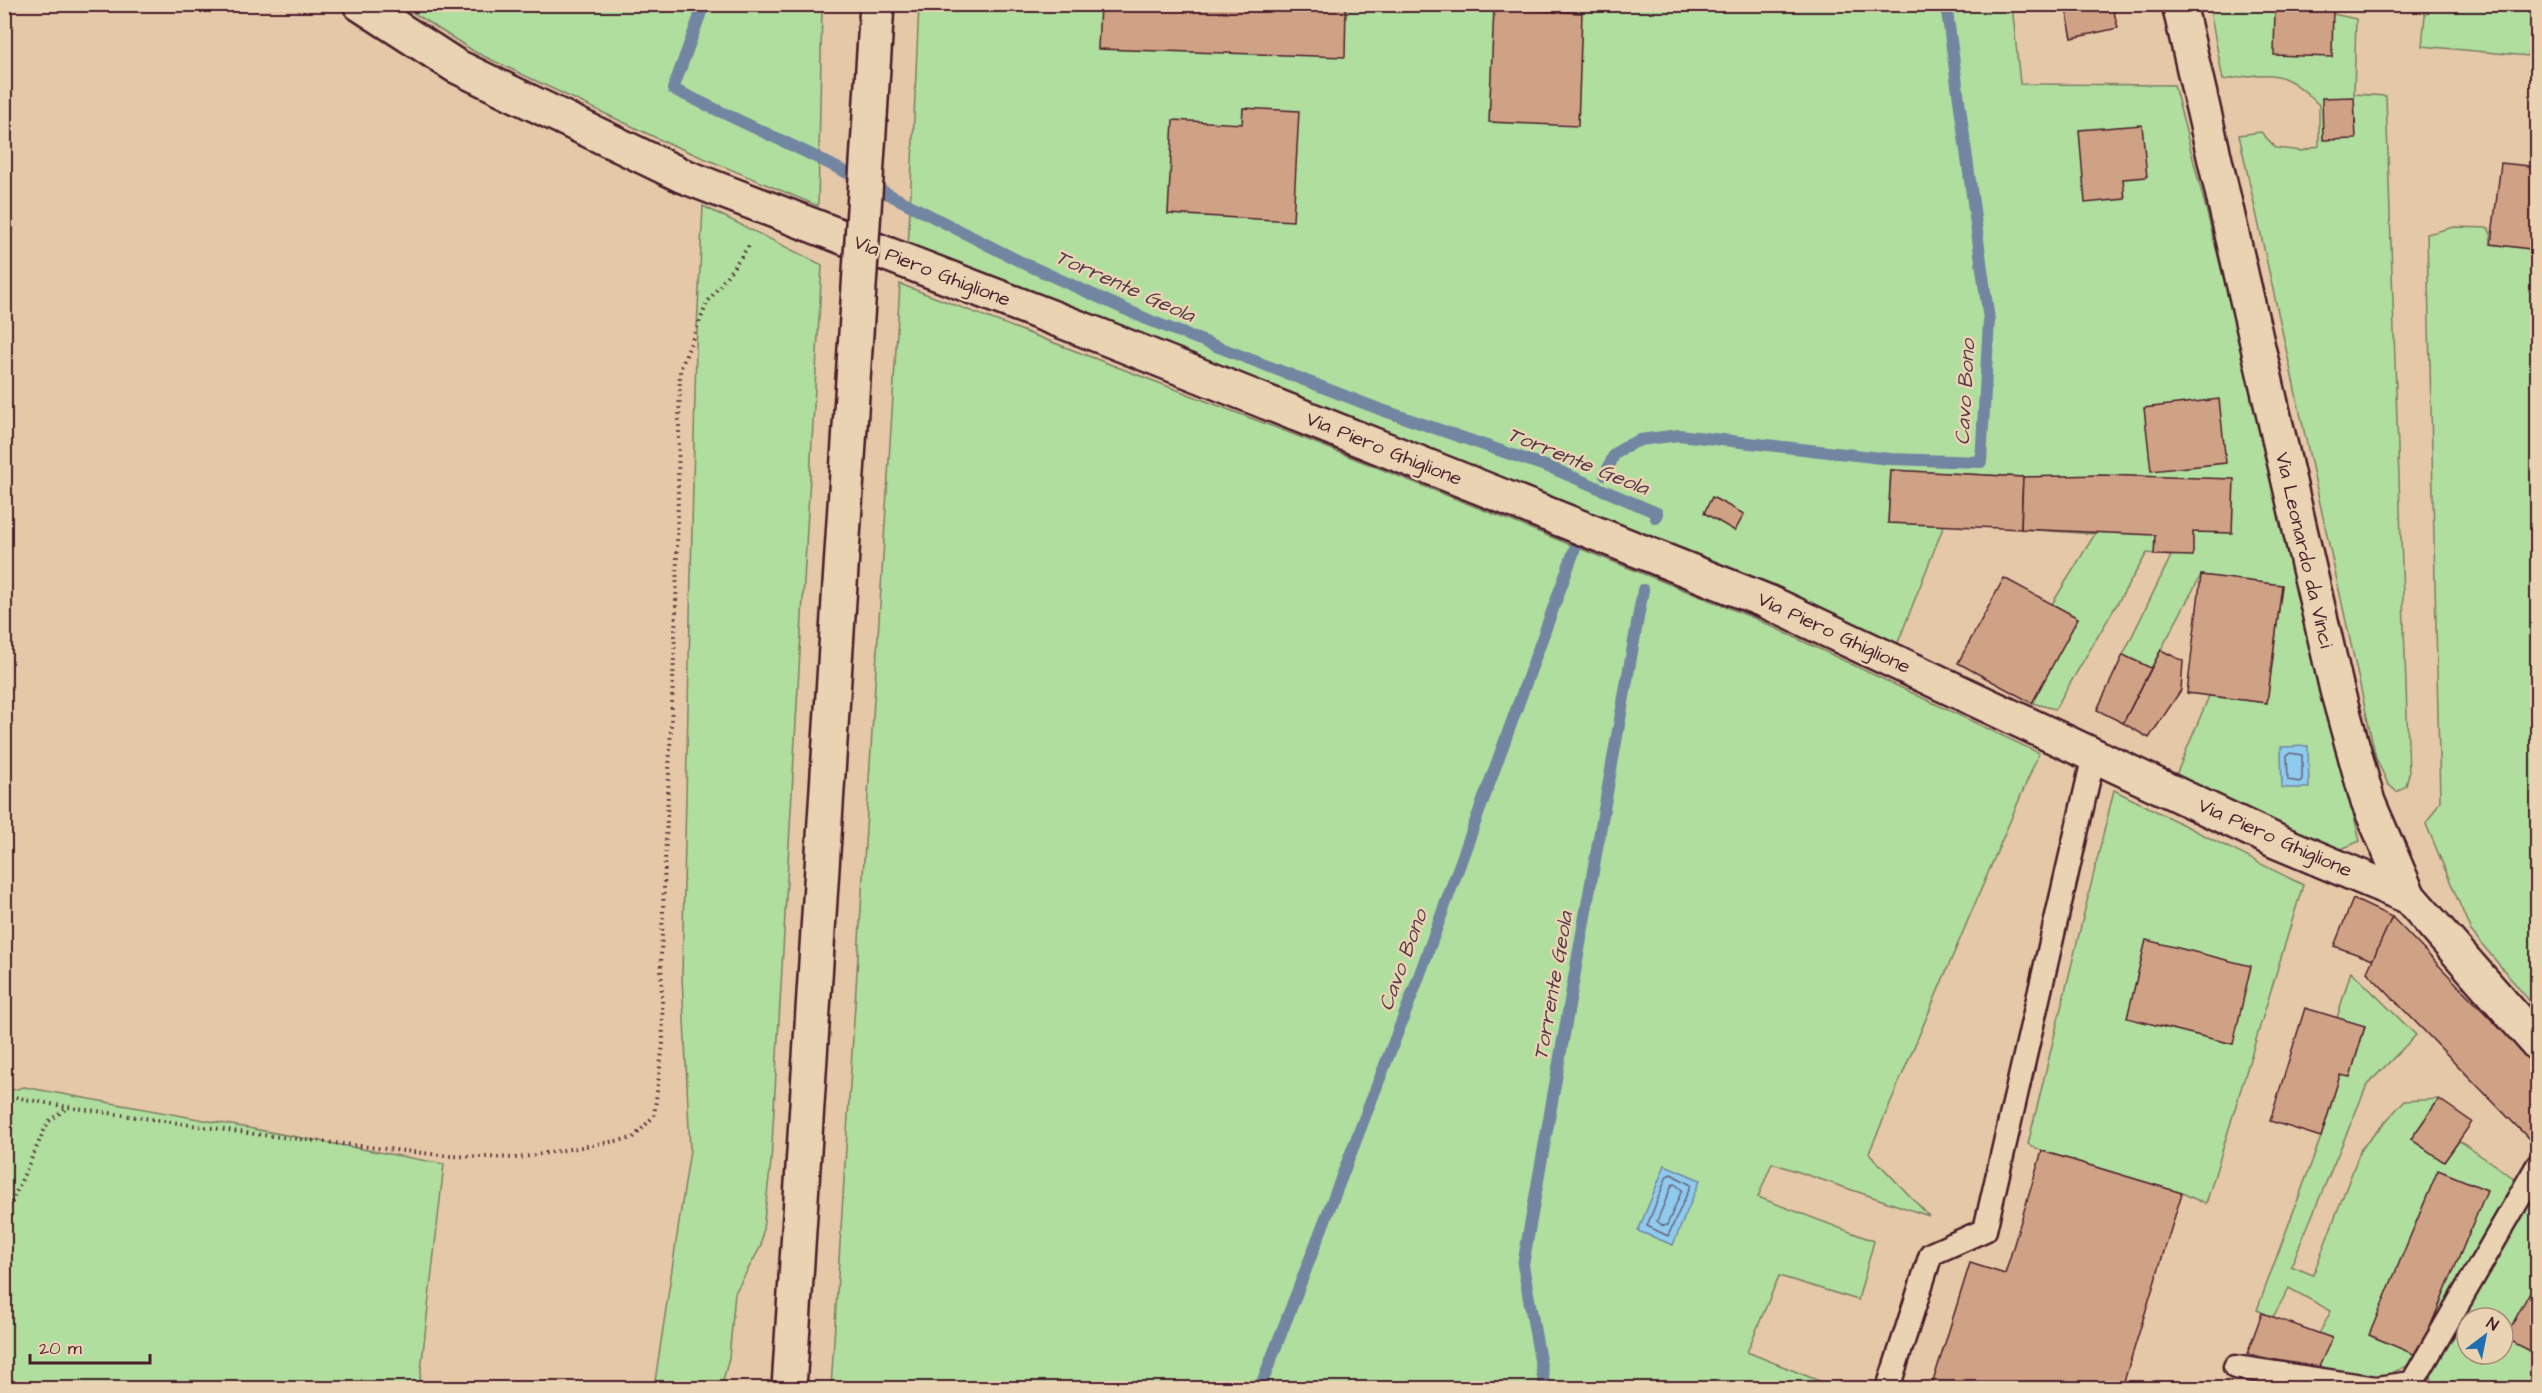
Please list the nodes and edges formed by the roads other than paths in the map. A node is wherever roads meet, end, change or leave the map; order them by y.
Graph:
1 (360, 4) edge
2 (877, 4) edge
3 (2179, 4) edge
4 (2094, 755) junction
5 (2409, 897) junction
6 (2538, 1044) edge
7 (2538, 1165) edge
8 (2235, 1367) dead end
9 (789, 1389) edge
10 (1888, 1389) edge

1 - 4 main road, Via Piero Ghiglione
2 - 9 main road, bridge
3 - 5 main road, Via Leonardo da Vinci
4 - 5 main road, Via Piero Ghiglione
4 - 10 lane
5 - 6 main road, Via Leonardo da Vinci
7 - 8 lane

